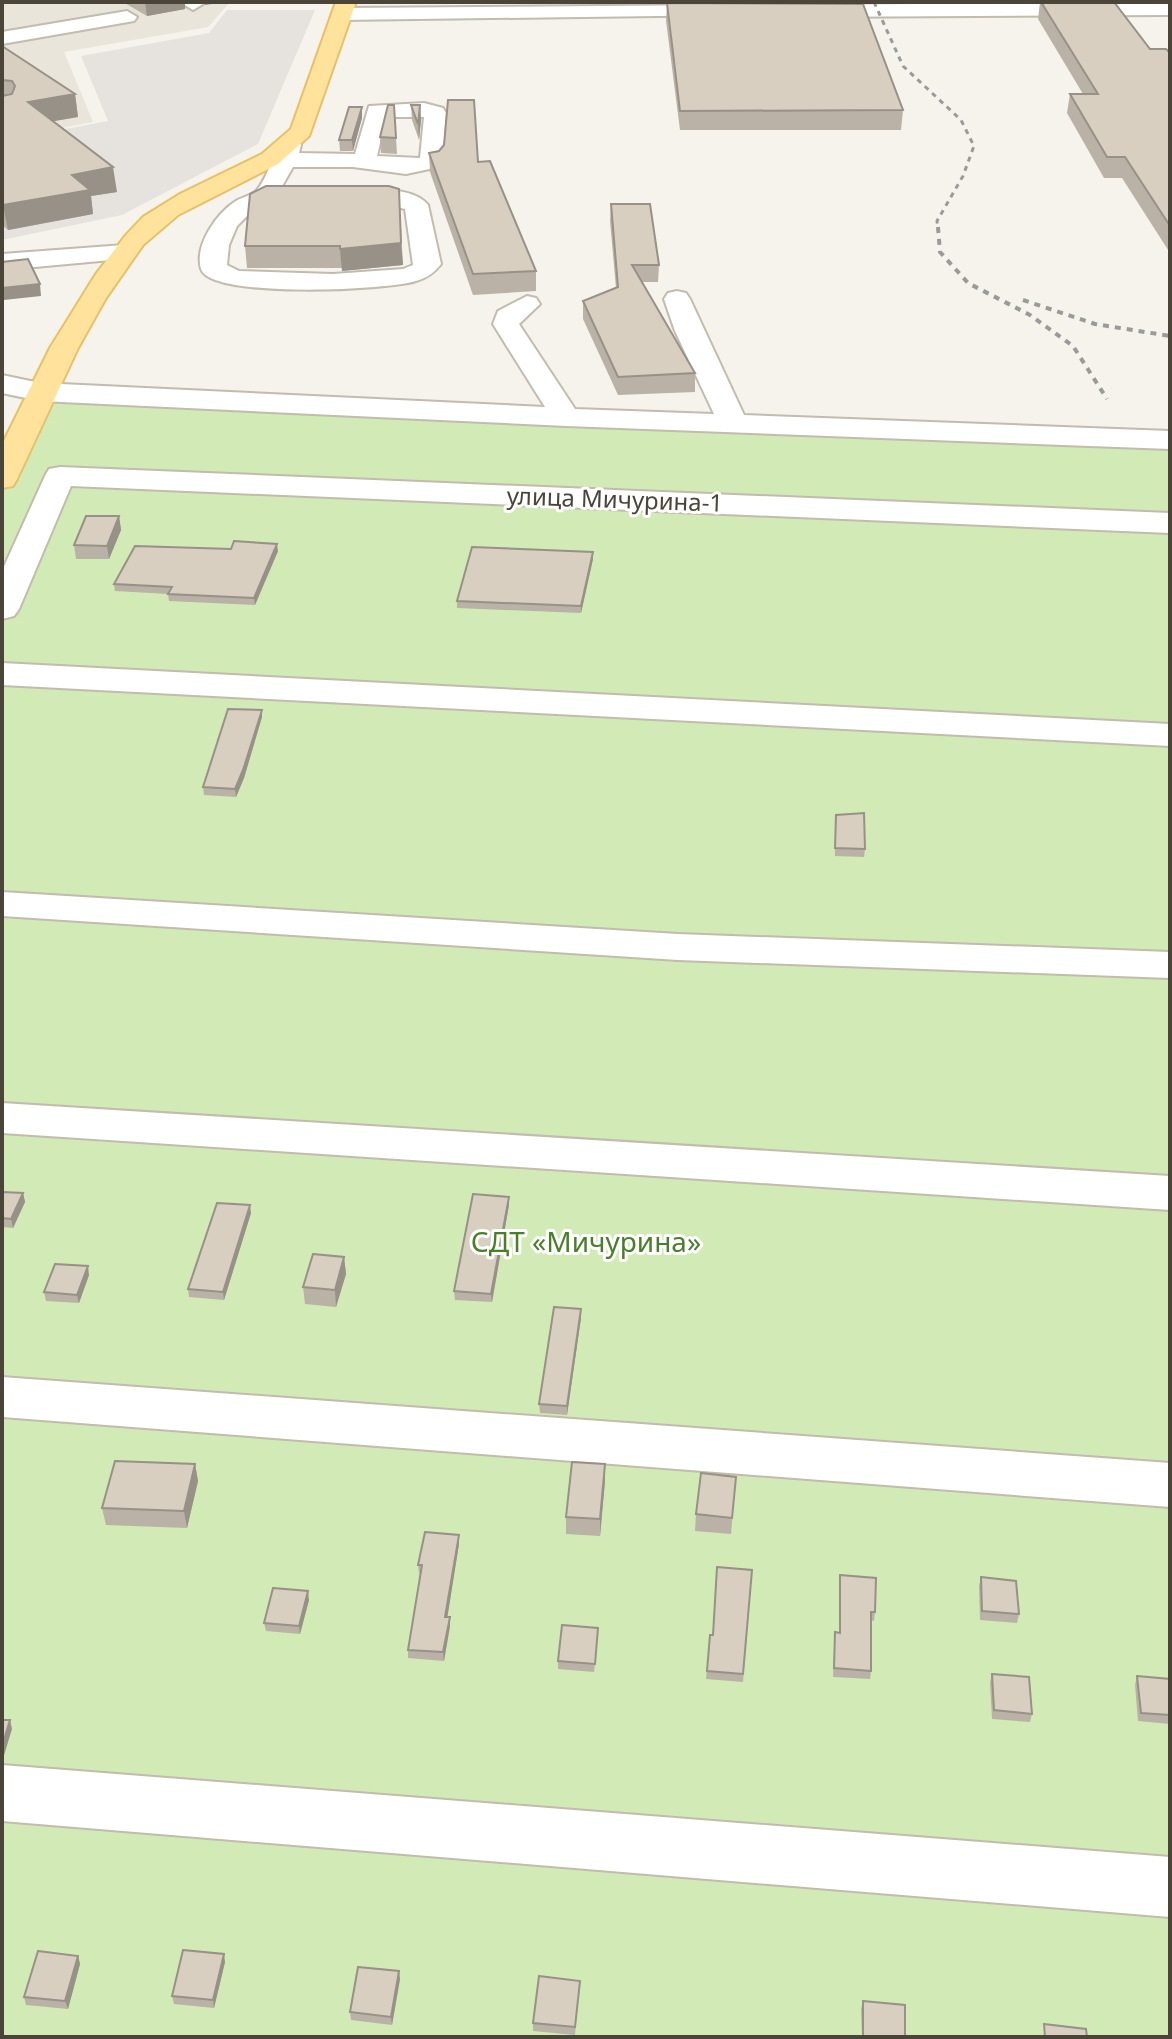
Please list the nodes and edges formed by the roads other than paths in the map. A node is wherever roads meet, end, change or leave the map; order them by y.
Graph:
1 (1123, 5) edge
2 (344, 8) edge
3 (1170, 9) edge
4 (743, 11) edge
5 (791, 11) edge
6 (127, 17) dead end
7 (2, 38) edge
8 (288, 153) junction
9 (364, 161) dead end
10 (265, 197) junction
11 (292, 198) edge
12 (320, 198) edge
13 (124, 253) junction
14 (2, 262) edge
15 (677, 299) dead end
16 (527, 304) dead end
17 (2, 384) edge
18 (40, 392) junction
19 (566, 417) junction
20 (732, 423) junction
21 (1170, 440) edge
22 (2, 479) edge
23 (1170, 523) edge
24 (2, 609) edge
25 (2, 674) edge
26 (1170, 735) edge
27 (2, 904) edge
28 (1170, 965) edge
29 (2, 1118) edge
30 (1170, 1193) edge
31 (2, 1397) edge
32 (1170, 1485) edge
33 (2, 1793) edge
34 (1170, 1887) edge

1 - 3 street
1 - 5 street
2 - 4 street
2 - 8 main road
6 - 7 street
8 - 9 street
8 - 10 street
8 - 13 main road
10 - 11 street
10 - 12 street
13 - 14 street
13 - 18 main road
15 - 20 street
16 - 19 street
17 - 18 street
18 - 19 street
18 - 22 main road
19 - 20 street
20 - 21 street
23 - 24 street, улица Мичурина-1
25 - 26 street
27 - 28 street
29 - 30 street
31 - 32 street
33 - 34 street

